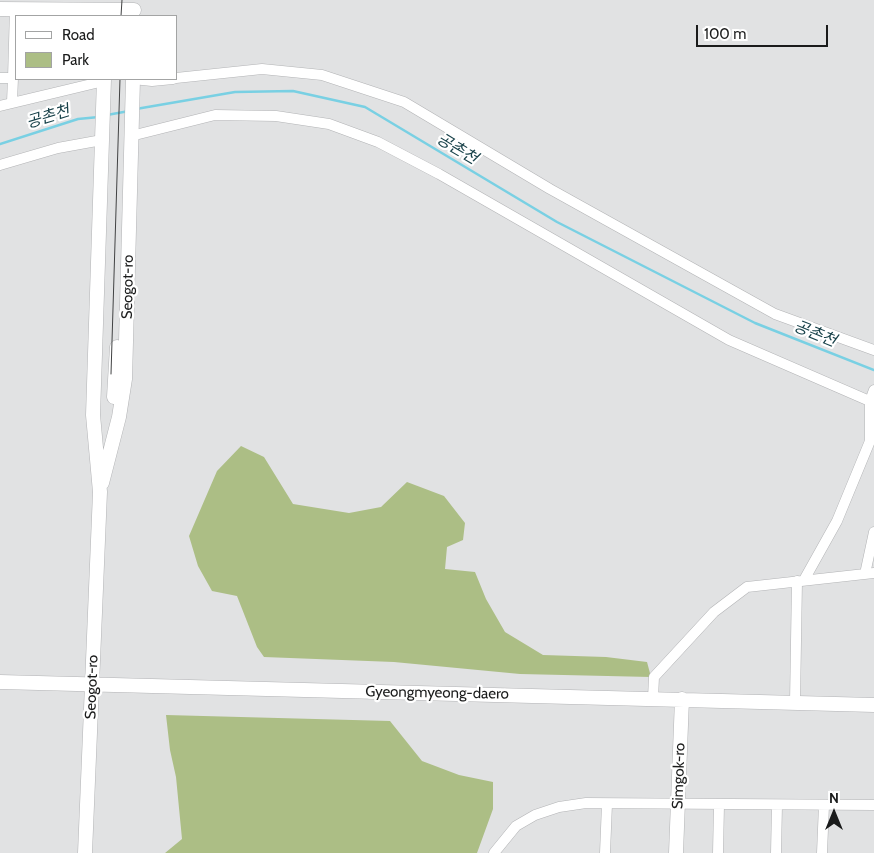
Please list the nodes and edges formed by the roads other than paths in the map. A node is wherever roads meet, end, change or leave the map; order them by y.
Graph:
1 (0, 8) edge
2 (15, 9) junction
3 (106, 9) edge
4 (130, 9) edge
5 (0, 78) edge
6 (13, 78) junction
7 (178, 79) edge
8 (164, 80) edge
9 (103, 83) edge
10 (128, 84) edge
11 (12, 102) junction
12 (0, 106) edge
13 (128, 134) junction
14 (102, 139) junction
15 (0, 165) edge
16 (874, 350) edge
17 (872, 398) edge
18 (870, 427) junction
19 (874, 438) edge
20 (100, 486) junction
21 (874, 532) edge
22 (869, 573) edge
23 (800, 580) junction
24 (0, 682) edge
25 (92, 686) junction
26 (653, 698) junction
27 (682, 699) junction
28 (795, 702) junction
29 (874, 704) edge
30 (607, 804) junction
31 (678, 805) junction
32 (719, 805) junction
33 (777, 805) junction
34 (824, 806) junction
35 (874, 806) edge
36 (85, 853) edge
37 (494, 853) edge
38 (605, 853) edge
39 (676, 853) edge
40 (718, 853) edge
41 (776, 853) edge
42 (822, 853) edge

1 - 2 main road
2 - 3 main road
2 - 6 street
3 - 4 main road
5 - 6 street
6 - 11 street
7 - 16 street
8 - 10 street
9 - 11 street
9 - 14 main road, Seogot-ro
10 - 13 main road, Seogot-ro
11 - 12 street
13 - 17 street
13 - 20 main road, Seogot-ro
14 - 15 street
14 - 20 main road, Seogot-ro
17 - 18 street
18 - 19 street
18 - 23 street
20 - 25 main road, Seogot-ro
21 - 22 street
22 - 23 street
23 - 26 street
23 - 28 street
24 - 25 main road, Gyeongmyeong-daero
25 - 26 main road, Gyeongmyeong-daero
25 - 36 main road, Seogot-ro
26 - 27 main road, Gyeongmyeong-daero
27 - 28 main road, Gyeongmyeong-daero
27 - 31 main road, Simgok-ro
28 - 29 main road, Gyeongmyeong-daero
30 - 31 street
30 - 37 street
30 - 38 street
31 - 32 street
31 - 39 main road, Simgok-ro
32 - 33 street
32 - 40 street
33 - 34 street
33 - 41 street
34 - 35 street
34 - 42 street

